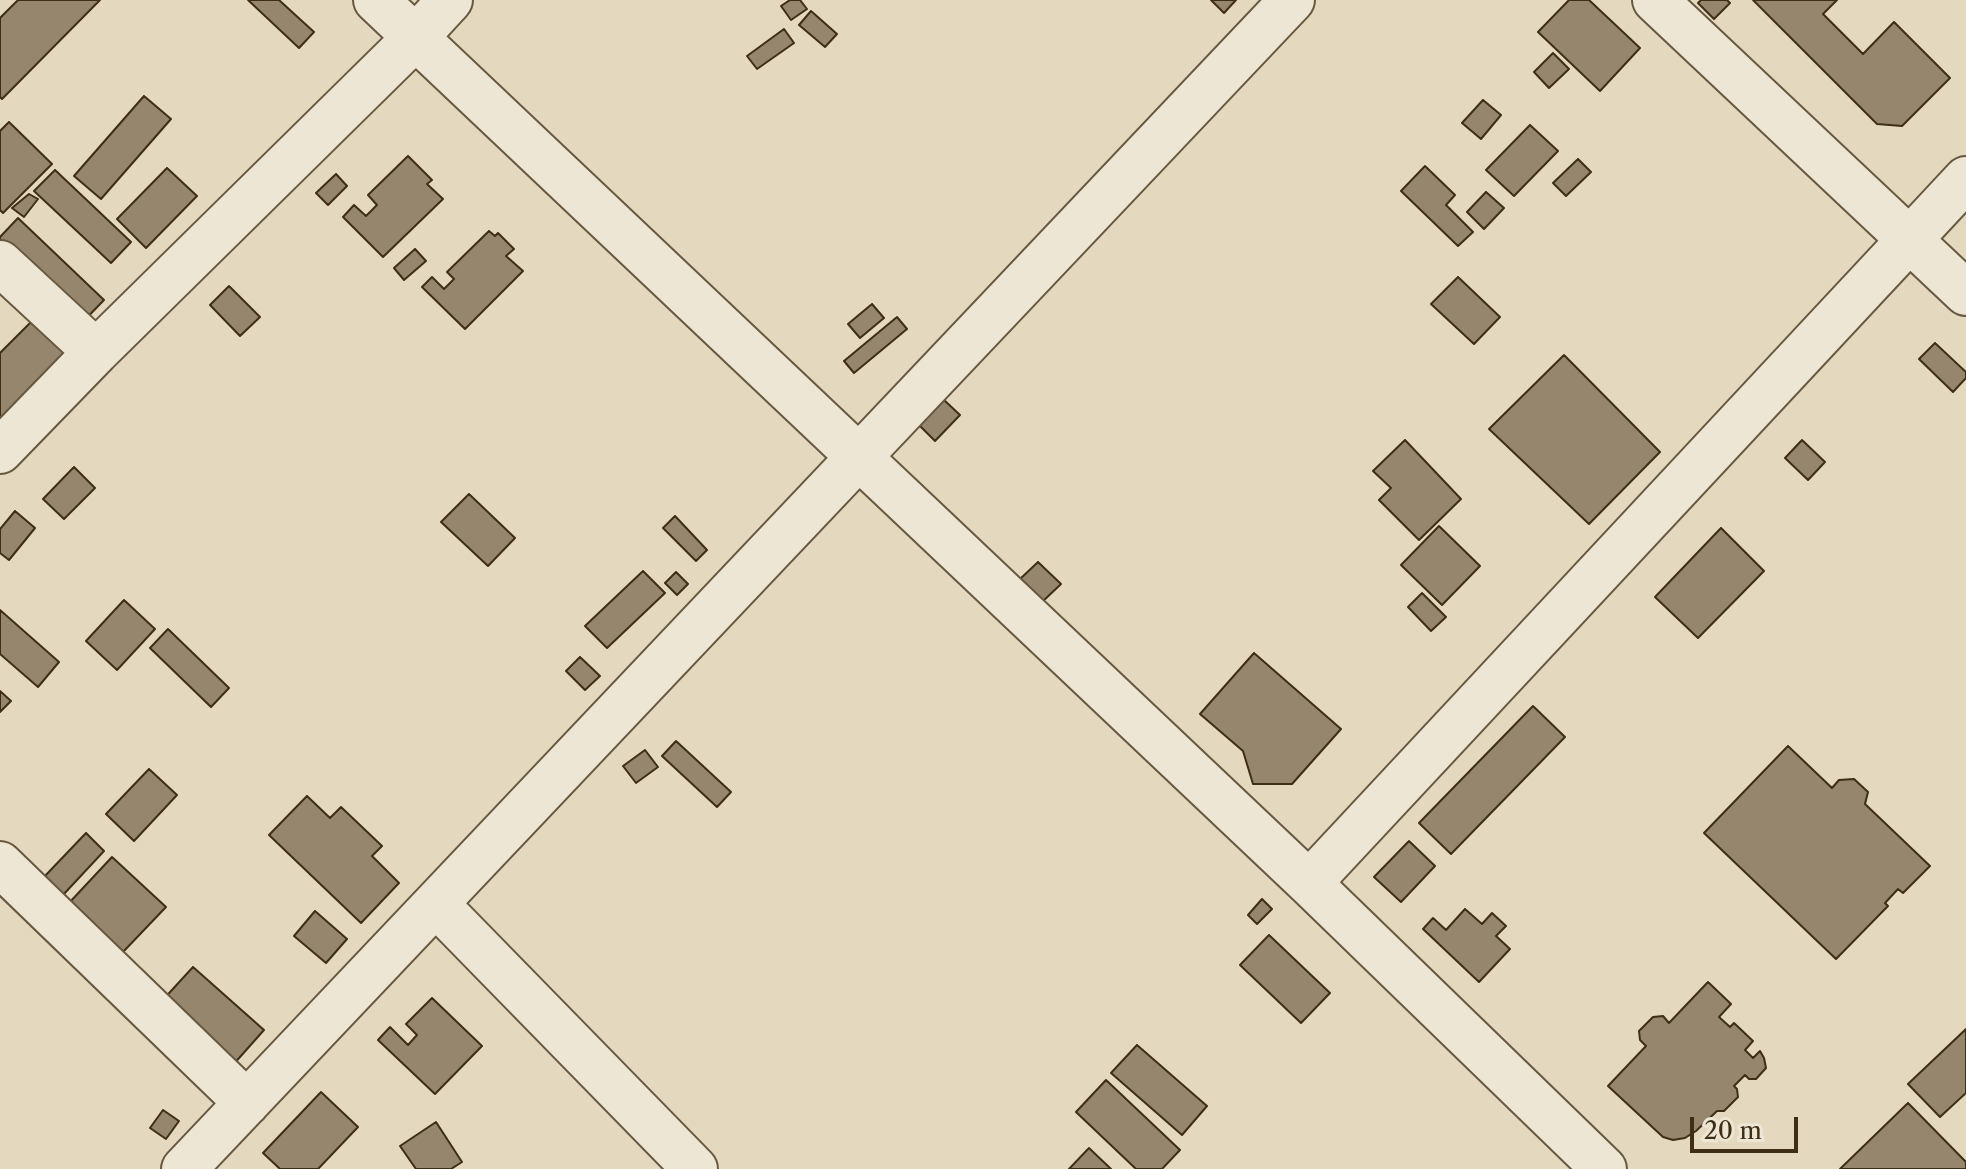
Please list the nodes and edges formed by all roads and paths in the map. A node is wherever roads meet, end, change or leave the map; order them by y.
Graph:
1 (376, 0) edge
2 (450, 0) edge
3 (1292, 0) edge
4 (1655, 0) edge
5 (416, 37) junction
6 (1966, 179) edge
7 (1909, 240) junction
8 (0, 263) edge
9 (1966, 293) edge
10 (96, 352) junction
11 (0, 451) edge
12 (858, 458) junction
13 (0, 864) edge
14 (1309, 883) junction
15 (436, 904) junction
16 (247, 1103) junction
17 (184, 1169) edge
18 (695, 1169) edge
19 (1604, 1169) edge

1 - 5 street
2 - 5 street
3 - 12 street
4 - 7 street
5 - 10 street
5 - 12 street
6 - 7 street
7 - 9 street
7 - 14 street
8 - 10 street
10 - 11 street
12 - 14 street
12 - 15 street
13 - 16 street
14 - 19 street
15 - 16 street
15 - 18 street
16 - 17 street

